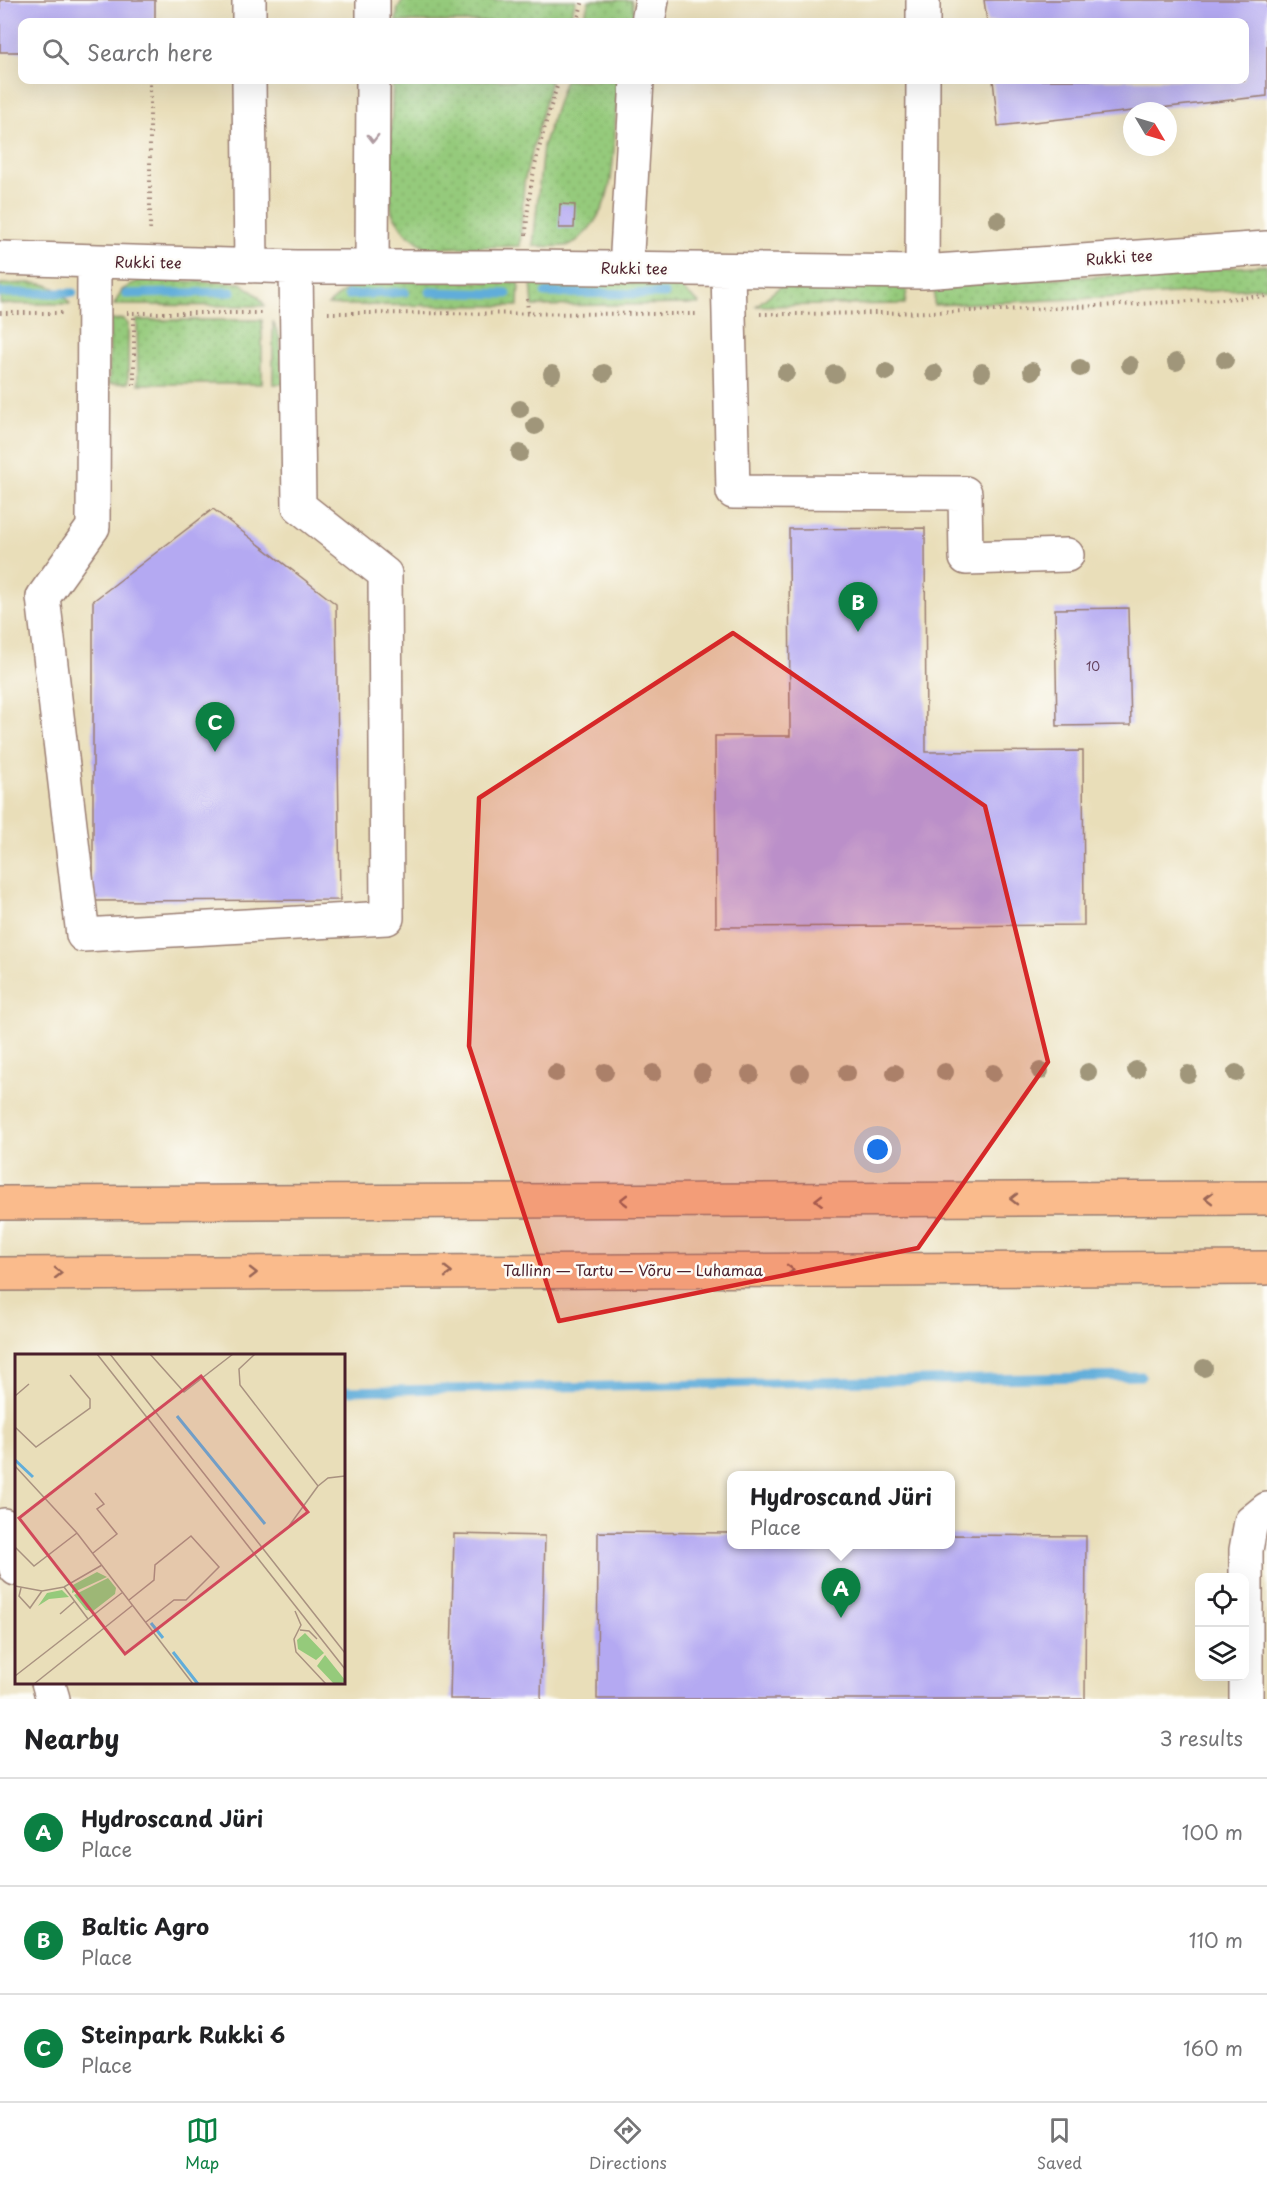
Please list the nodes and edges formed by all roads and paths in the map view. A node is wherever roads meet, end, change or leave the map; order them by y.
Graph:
1 (249, 0) edge
2 (373, 0) edge
3 (583, 0) edge
4 (652, 0) edge
5 (923, 0) edge
6 (249, 18) edge
7 (373, 18) edge
8 (578, 18) edge
9 (649, 18) edge
10 (923, 18) edge
11 (150, 84) edge
12 (249, 84) edge
13 (373, 84) edge
14 (558, 84) edge
15 (637, 84) edge
16 (923, 84) edge
17 (1267, 248) edge
18 (0, 258) edge
19 (94, 262) junction
20 (149, 263) junction
21 (251, 266) junction
22 (372, 266) junction
23 (296, 267) junction
24 (525, 267) junction
25 (626, 269) junction
26 (728, 270) junction
27 (922, 272) junction
28 (1267, 296) edge
29 (0, 313) edge
30 (93, 313) junction
31 (134, 313) junction
32 (296, 313) junction
33 (528, 314) junction
34 (729, 314) junction
35 (134, 385) dead end
36 (1067, 555) dead end
37 (1267, 1198) edge
38 (0, 1203) edge
39 (1267, 1268) edge
40 (0, 1274) edge
41 (1267, 1509) edge
42 (4, 1525) dead end
43 (15, 1565) edge
44 (48, 1684) edge
45 (53, 1699) edge
46 (1246, 1699) edge

1 - 6 street
2 - 7 street
3 - 8 path
4 - 9 street
5 - 10 street
11 - 20 path
12 - 21 street
13 -> 22 street
14 - 24 path
15 - 25 street
16 - 27 street
17 - 27 street, Rukki tee
18 - 19 street, Rukki tee
19 - 20 street, Rukki tee
19 - 30 street
20 - 21 street, Rukki tee
21 - 23 street, Rukki tee
22 - 23 street, Rukki tee
22 - 24 street, Rukki tee
23 - 32 street
24 - 25 street, Rukki tee
24 - 33 path
25 - 26 street, Rukki tee
26 - 27 street, Rukki tee
26 - 34 street
28 - 34 path
29 - 30 path
30 - 31 path
30 - 32 street
31 - 32 path
31 - 35 path
32 - 33 path
33 - 34 path
34 - 36 street
37 -> 38 highway
40 -> 39 highway, Tallinn — Tartu — Võru — Luhamaa
41 - 46 street
42 - 43 street
44 - 45 street

